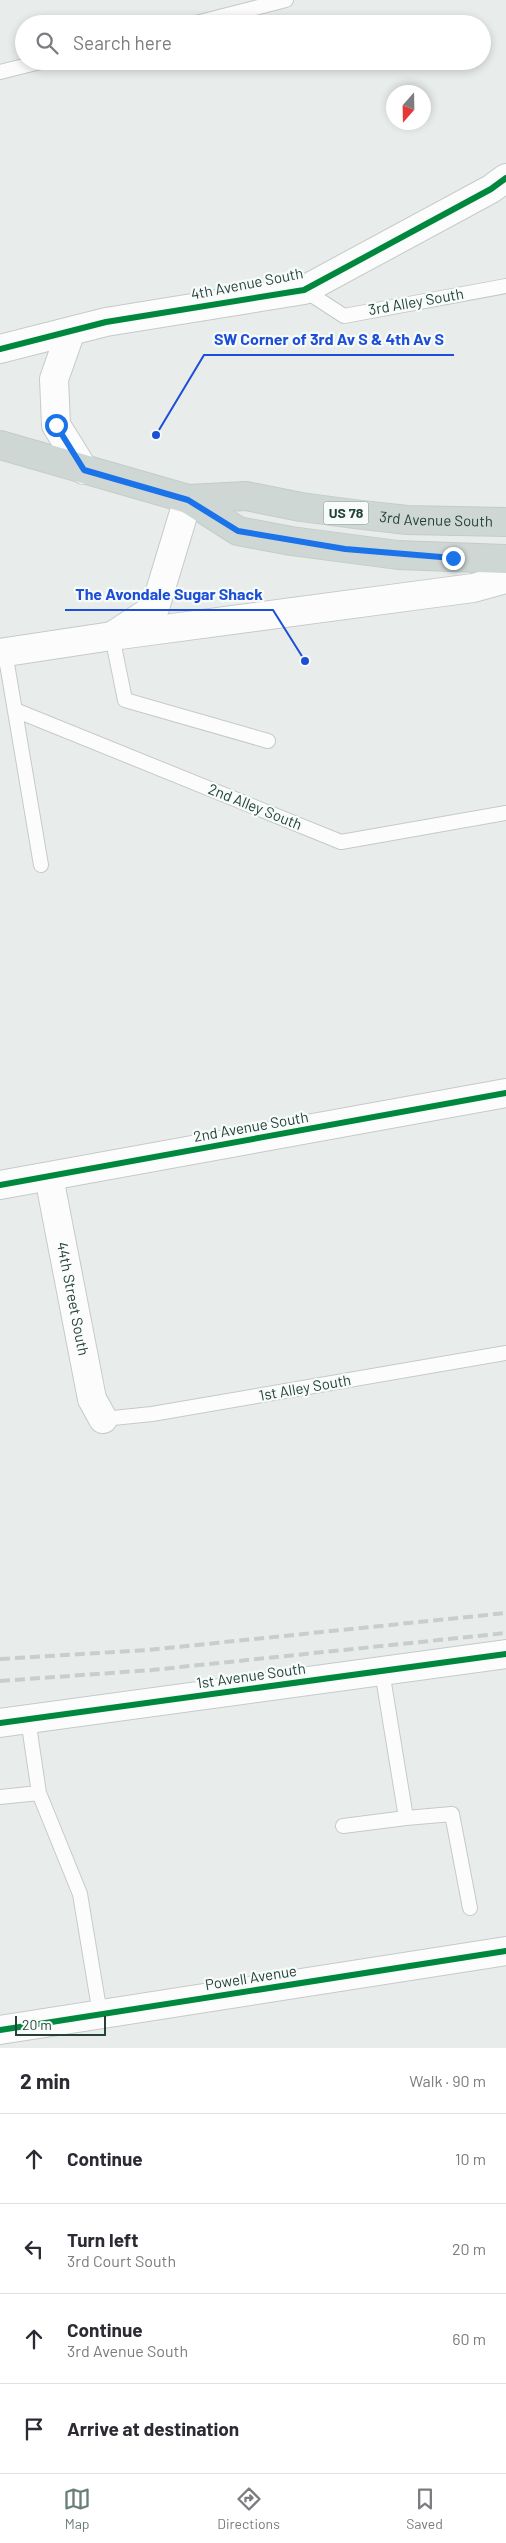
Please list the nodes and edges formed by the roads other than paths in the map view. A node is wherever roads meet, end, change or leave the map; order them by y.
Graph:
1 (286, 0) edge
2 (227, 15) edge
3 (15, 68) edge
4 (0, 72) edge
5 (506, 178) edge
6 (506, 286) edge
7 (304, 290) junction
8 (70, 331) junction
9 (0, 349) edge
10 (0, 444) edge
11 (84, 470) junction
12 (188, 500) junction
13 (506, 522) edge
14 (506, 558) edge
15 (506, 579) edge
16 (112, 636) junction
17 (2, 653) edge
18 (15, 710) junction
19 (268, 741) dead end
20 (506, 813) edge
21 (41, 865) dead end
22 (506, 1093) edge
23 (49, 1177) junction
24 (0, 1185) edge
25 (506, 1353) edge
26 (103, 1419) joint
27 (506, 1654) edge
28 (382, 1671) junction
29 (28, 1719) junction
30 (0, 1723) edge
31 (39, 1792) junction
32 (0, 1797) edge
33 (406, 1818) junction
34 (343, 1826) dead end
35 (470, 1908) dead end
36 (506, 1951) edge
37 (100, 2014) junction
38 (0, 2030) edge

1 - 2 lane
3 - 4 lane
5 - 7 street, 4th Avenue South
6 - 7 lane, 3rd Alley South
7 - 8 street, 4th Avenue South
8 - 9 street, 4th Avenue South
8 - 11 street
10 - 11 main road, US 78
11 - 12 main road, US 78
12 - 13 main road, 3rd Avenue South / US 78
12 - 14 main road, US 78
12 - 16 street
15 - 16 street
16 - 17 street
16 - 19 lane
17 - 18 lane
18 - 20 lane, 2nd Alley South
18 - 21 lane
22 - 23 street, 2nd Avenue South
23 - 24 street, 2nd Avenue South
23 - 26 street, 44th Street South
25 - 26 lane, 1st Alley South
27 - 28 street, 1st Avenue South
28 - 29 street, 1st Avenue South
28 - 33 lane
29 - 30 street, 1st Avenue South
29 - 31 lane
31 - 32 lane
31 - 37 lane
33 - 34 lane
33 - 35 lane
36 - 37 street, Powell Avenue
37 - 38 street, Powell Avenue

